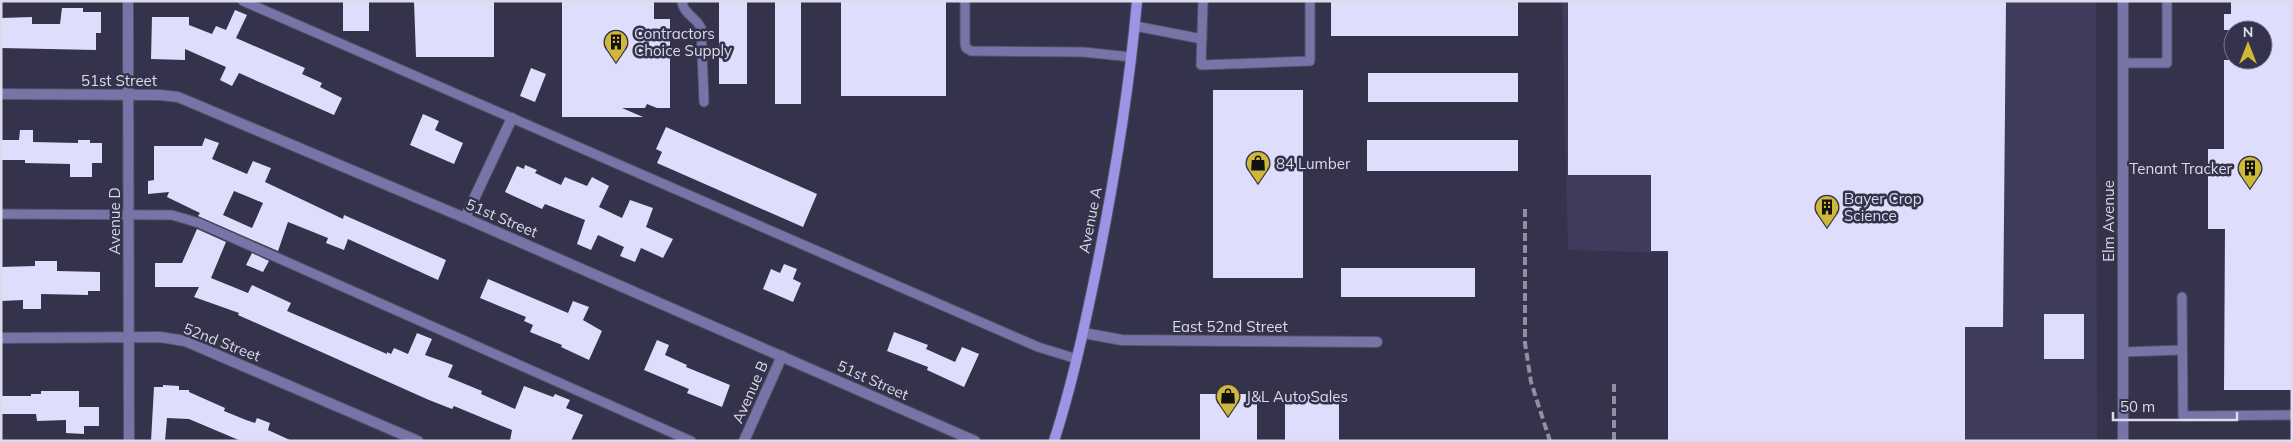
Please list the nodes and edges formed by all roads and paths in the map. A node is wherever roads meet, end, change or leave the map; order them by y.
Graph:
1 (128, 1) edge
2 (243, 1) edge
3 (682, 1) edge
4 (965, 1) edge
5 (1137, 1) edge
6 (1203, 1) edge
7 (1310, 1) edge
8 (2123, 1) edge
9 (2167, 1) edge
10 (1135, 26) junction
11 (1202, 39) junction
12 (1131, 56) junction
13 (2123, 63) junction
14 (1, 94) edge
15 (129, 94) junction
16 (704, 102) dead end
17 (512, 118) junction
18 (1, 214) edge
19 (129, 214) junction
20 (465, 218) junction
21 (2182, 297) dead end
22 (1083, 333) junction
23 (1, 338) edge
24 (129, 338) junction
25 (1377, 342) dead end
26 (2182, 350) junction
27 (2123, 352) junction
28 (782, 356) junction
29 (1077, 359) junction
30 (2292, 415) edge
31 (129, 441) edge
32 (418, 441) edge
33 (691, 441) edge
34 (744, 441) edge
35 (975, 441) edge
36 (1054, 441) edge
37 (2123, 441) edge

1 - 15 street, Avenue D
2 - 17 lane
3 - 16 lane
4 - 12 lane
5 - 10 main road, Avenue A
6 - 11 lane
7 - 11 lane
8 - 13 street, Elm Avenue
9 - 13 lane
10 - 11 lane
10 - 12 main road, Avenue A
12 - 22 main road, Avenue A
13 - 27 street, Elm Avenue
14 - 15 street, 51st Street
15 - 19 street, Avenue D
15 - 20 street, 51st Street
17 - 20 street
17 - 29 lane
18 - 19 lane
19 - 24 street, Avenue D
19 - 33 lane
20 - 28 street, 51st Street
21 - 26 lane
22 - 25 street, East 52nd Street
22 - 29 main road, Avenue A
23 - 24 street, 52nd Street
24 - 31 street, Avenue D
24 - 32 street, 52nd Street
26 - 27 lane
26 - 30 lane
27 - 37 street, Elm Avenue
28 - 34 street, Avenue B
28 - 35 street, 51st Street
29 - 36 main road, Avenue A

